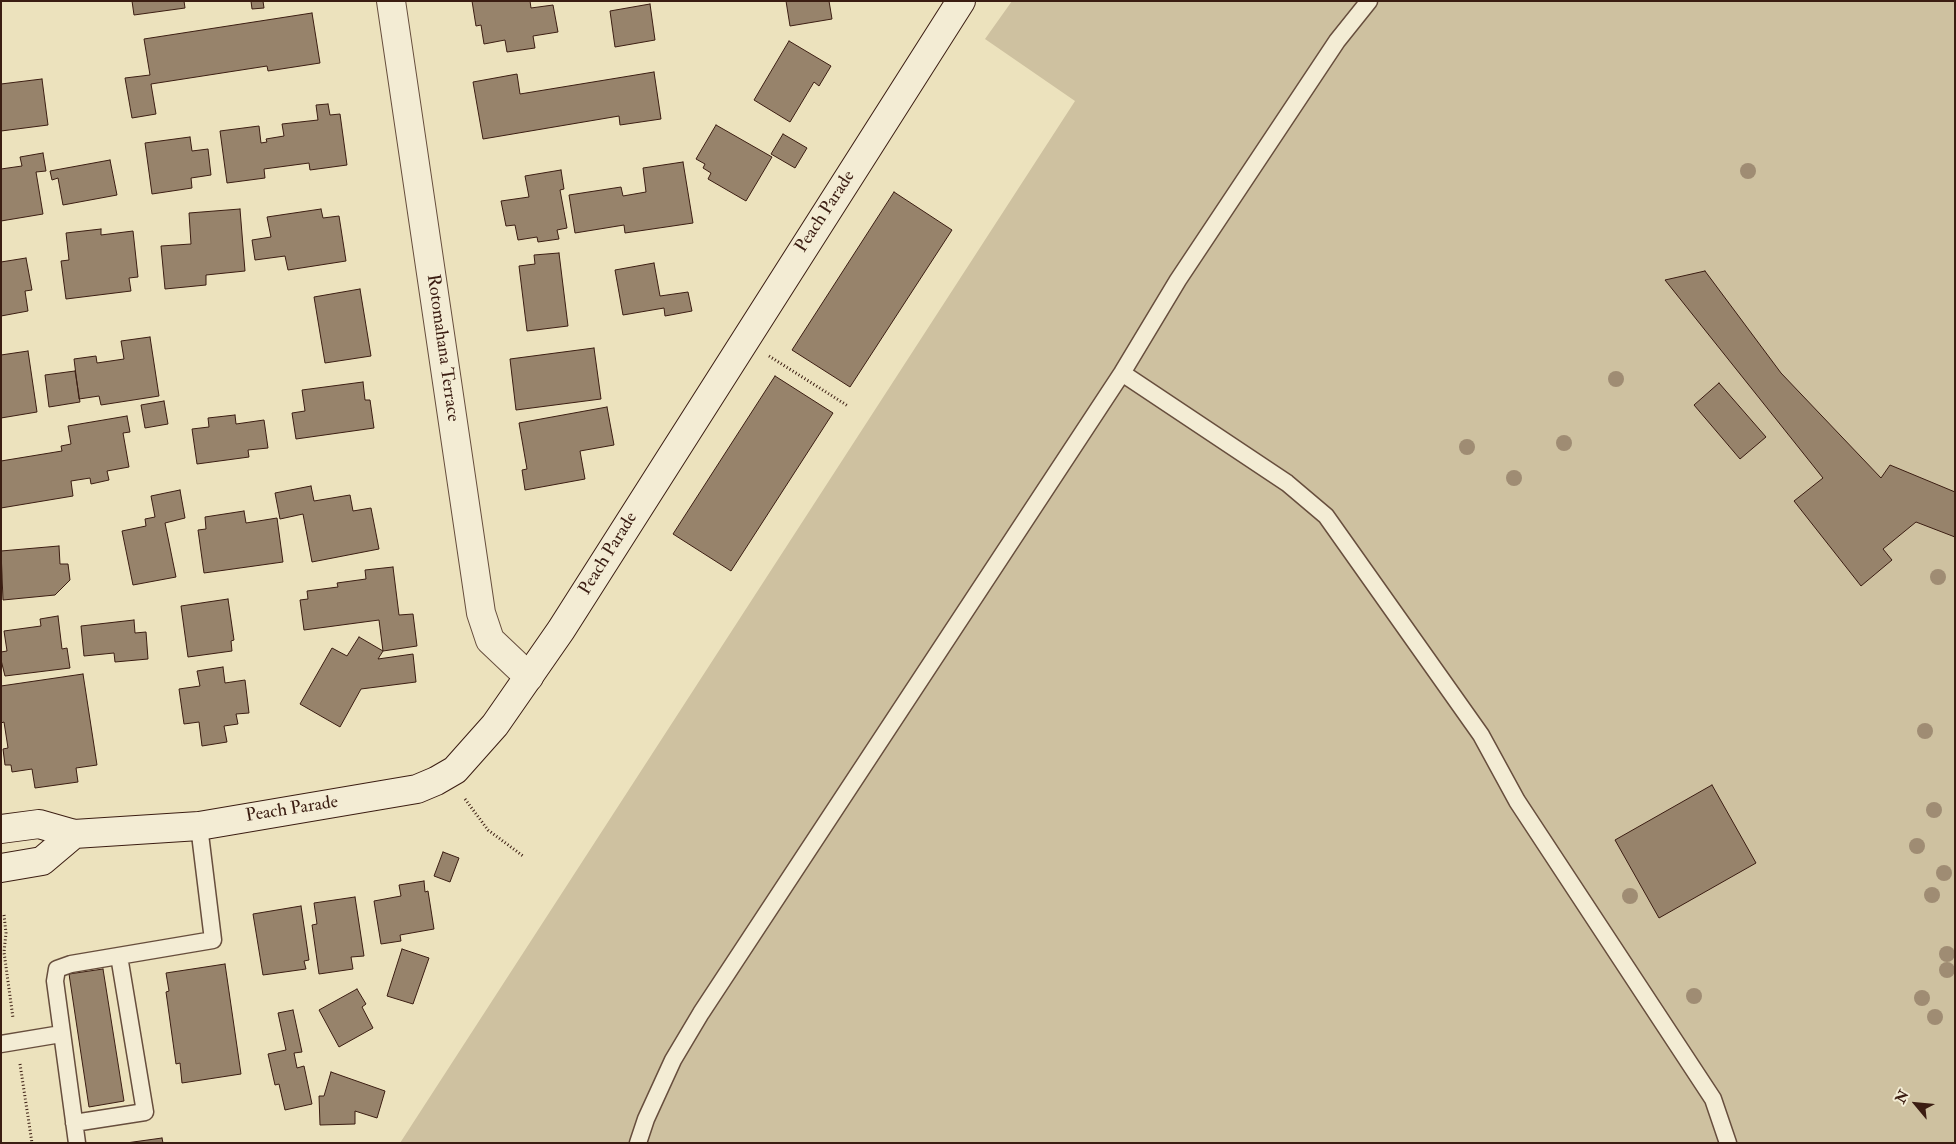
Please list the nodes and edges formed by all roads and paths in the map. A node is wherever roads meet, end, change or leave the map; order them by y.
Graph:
1 (391, 1) edge
2 (961, 1) edge
3 (1370, 1) edge
4 (744, 340) junction
5 (1122, 372) junction
6 (848, 406) dead end
7 (529, 677) junction
8 (448, 775) junction
9 (199, 826) junction
10 (1, 829) edge
11 (74, 834) junction
12 (523, 856) dead end
13 (1, 868) edge
14 (118, 956) junction
15 (61, 1034) junction
16 (1, 1044) edge
17 (74, 1123) junction
18 (77, 1143) edge
19 (638, 1143) edge
20 (1728, 1143) edge

1 - 7 main road, Rotomahana Terrace
2 - 4 main road, Peach Parade
3 - 5 lane
4 - 6 path
4 - 7 main road, Peach Parade
5 - 19 lane
5 - 20 lane
7 - 8 main road, Peach Parade
8 - 9 main road, Peach Parade
8 - 12 path
9 - 11 main road, Peach Parade
9 - 14 lane
10 - 11 main road, Peach Parade
11 - 13 main road
14 - 15 lane
14 - 17 lane
15 - 16 lane
15 - 17 lane
17 - 18 lane

